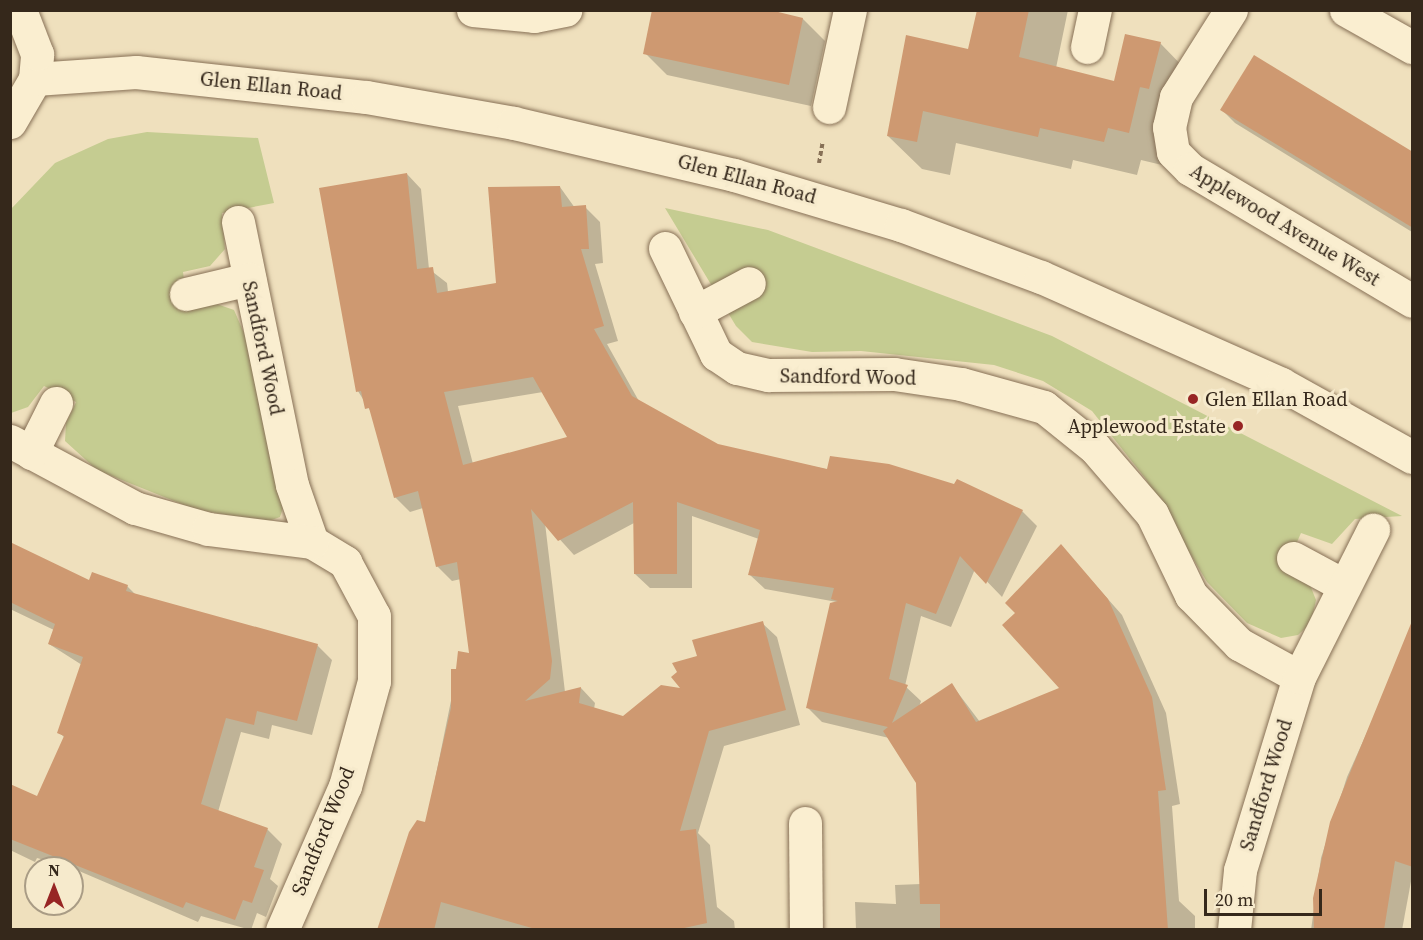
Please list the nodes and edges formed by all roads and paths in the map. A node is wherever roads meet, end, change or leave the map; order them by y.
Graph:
1 (20, 10) edge
2 (472, 10) edge
3 (566, 10) edge
4 (850, 10) edge
5 (1095, 10) edge
6 (1231, 10) edge
7 (1346, 10) edge
8 (1413, 46) edge
9 (1087, 47) dead end
10 (35, 80) junction
11 (829, 107) joint
12 (10, 122) edge
13 (812, 196) junction
14 (238, 222) dead end
15 (665, 248) dead end
16 (249, 279) junction
17 (749, 283) dead end
18 (186, 294) dead end
19 (1413, 301) edge
20 (696, 312) junction
21 (56, 403) dead end
22 (21, 447) edge
23 (1413, 457) edge
24 (1373, 530) dead end
25 (312, 542) junction
26 (1293, 558) dead end
27 (1343, 585) junction
28 (1299, 677) junction
29 (805, 823) dead end
30 (282, 930) edge
31 (806, 930) edge
32 (1234, 930) edge

1 - 10 street
2 - 3 street
4 - 11 street
5 - 9 street
6 - 19 street, Applewood Avenue West
7 - 8 street
10 - 12 street
10 - 13 street, Glen Ellan Road
11 - 13 path
13 - 23 street, Glen Ellan Road
14 - 16 street, Sandford Wood
15 - 20 street, Sandford Wood
16 - 18 street
16 - 25 street, Sandford Wood
17 - 20 street
20 - 28 street, Sandford Wood
21 - 22 street
22 - 25 street, Sandford Wood
24 - 27 street, Sandford Wood
25 - 30 street, Sandford Wood
26 - 27 street
27 - 28 street, Sandford Wood
28 - 32 street, Sandford Wood
29 - 31 street

